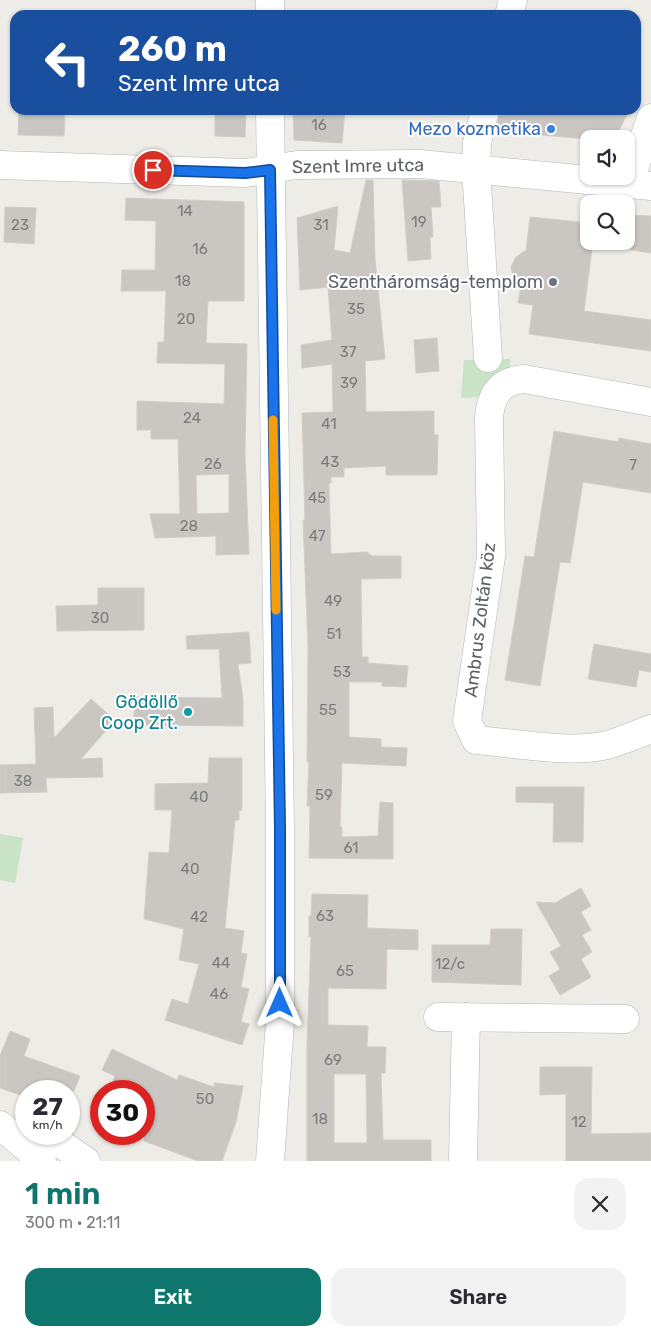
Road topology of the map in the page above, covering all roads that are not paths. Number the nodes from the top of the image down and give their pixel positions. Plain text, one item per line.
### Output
1 (270, 115) edge
2 (484, 115) edge
3 (651, 118) edge
4 (0, 166) edge
5 (476, 168) junction
6 (270, 170) junction
7 (640, 185) edge
8 (488, 358) dead end
9 (651, 402) edge
10 (651, 729) edge
11 (438, 1017) dead end
12 (466, 1017) junction
13 (625, 1019) dead end
14 (0, 1121) edge
15 (0, 1126) edge
16 (15, 1126) edge
17 (62, 1145) edge
18 (42, 1161) edge
19 (86, 1161) edge
20 (270, 1161) edge
21 (463, 1161) edge

1 - 6 street
2 - 5 street
3 - 7 street
4 - 6 street, Szent Imre utca
5 - 6 street, Szent Imre utca
5 - 7 street, Szent Imre utca
5 - 8 street
6 - 20 street
9 - 10 street, Ambrus Zoltán köz
11 - 12 street
12 - 13 street
12 - 21 street
14 - 16 street
15 - 18 street
17 - 19 street

